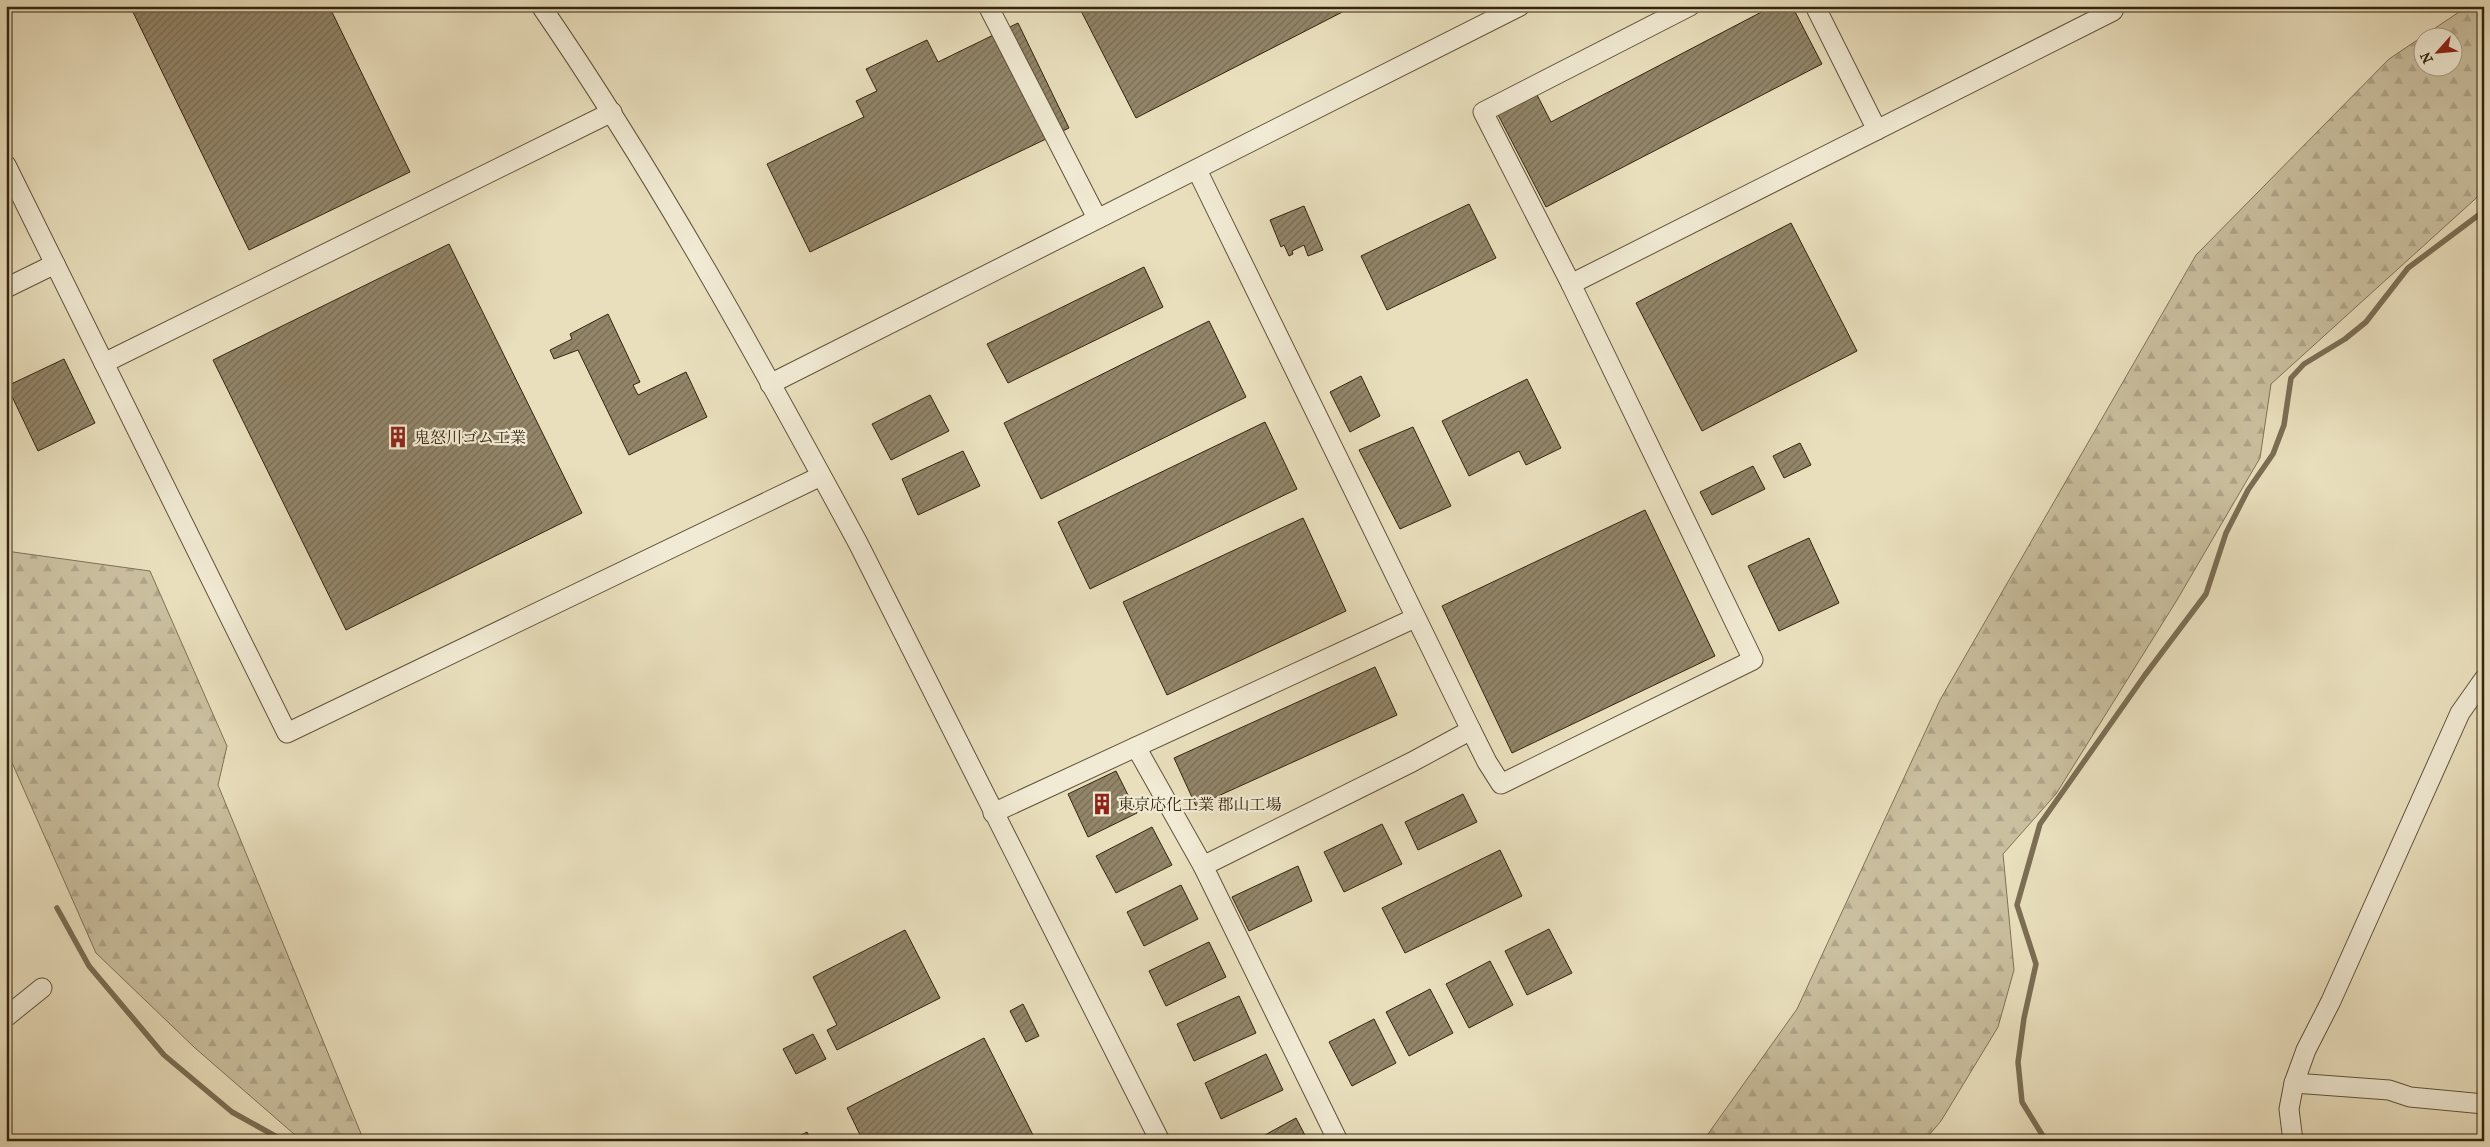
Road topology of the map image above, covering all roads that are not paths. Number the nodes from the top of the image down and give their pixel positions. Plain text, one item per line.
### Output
1 (542, 6) edge
2 (988, 6) edge
3 (1520, 6) edge
4 (1690, 6) edge
5 (1815, 6) edge
6 (2115, 6) edge
7 (612, 112) junction
8 (1877, 130) junction
9 (6, 165) edge
10 (1197, 170) junction
11 (1097, 218) junction
12 (55, 264) junction
13 (1571, 284) junction
14 (6, 288) edge
15 (104, 363) junction
16 (770, 384) junction
17 (821, 476) junction
18 (1415, 618) junction
19 (2484, 679) edge
20 (1471, 730) junction
21 (1136, 747) junction
22 (993, 813) junction
23 (1203, 866) junction
24 (42, 988) dead end
25 (6, 1016) edge
26 (2294, 1083) junction
27 (2484, 1104) edge
28 (1160, 1141) edge
29 (1338, 1141) edge
30 (2293, 1141) edge

1 - 7 street
2 - 11 street
3 - 10 street
4 - 13 street
5 - 8 street
6 - 8 street
7 - 15 street
7 - 16 street
8 - 13 street
9 - 12 street
10 - 11 street
10 - 18 street
11 - 16 street
12 - 14 street
12 - 15 street
13 - 20 street
15 - 17 street
16 - 17 street
17 - 22 street
18 - 20 street
18 - 21 street
19 - 26 street
20 - 23 street
21 - 22 street
21 - 23 street
22 - 28 street
23 - 29 street
24 - 25 street
26 - 27 street
26 - 30 street

